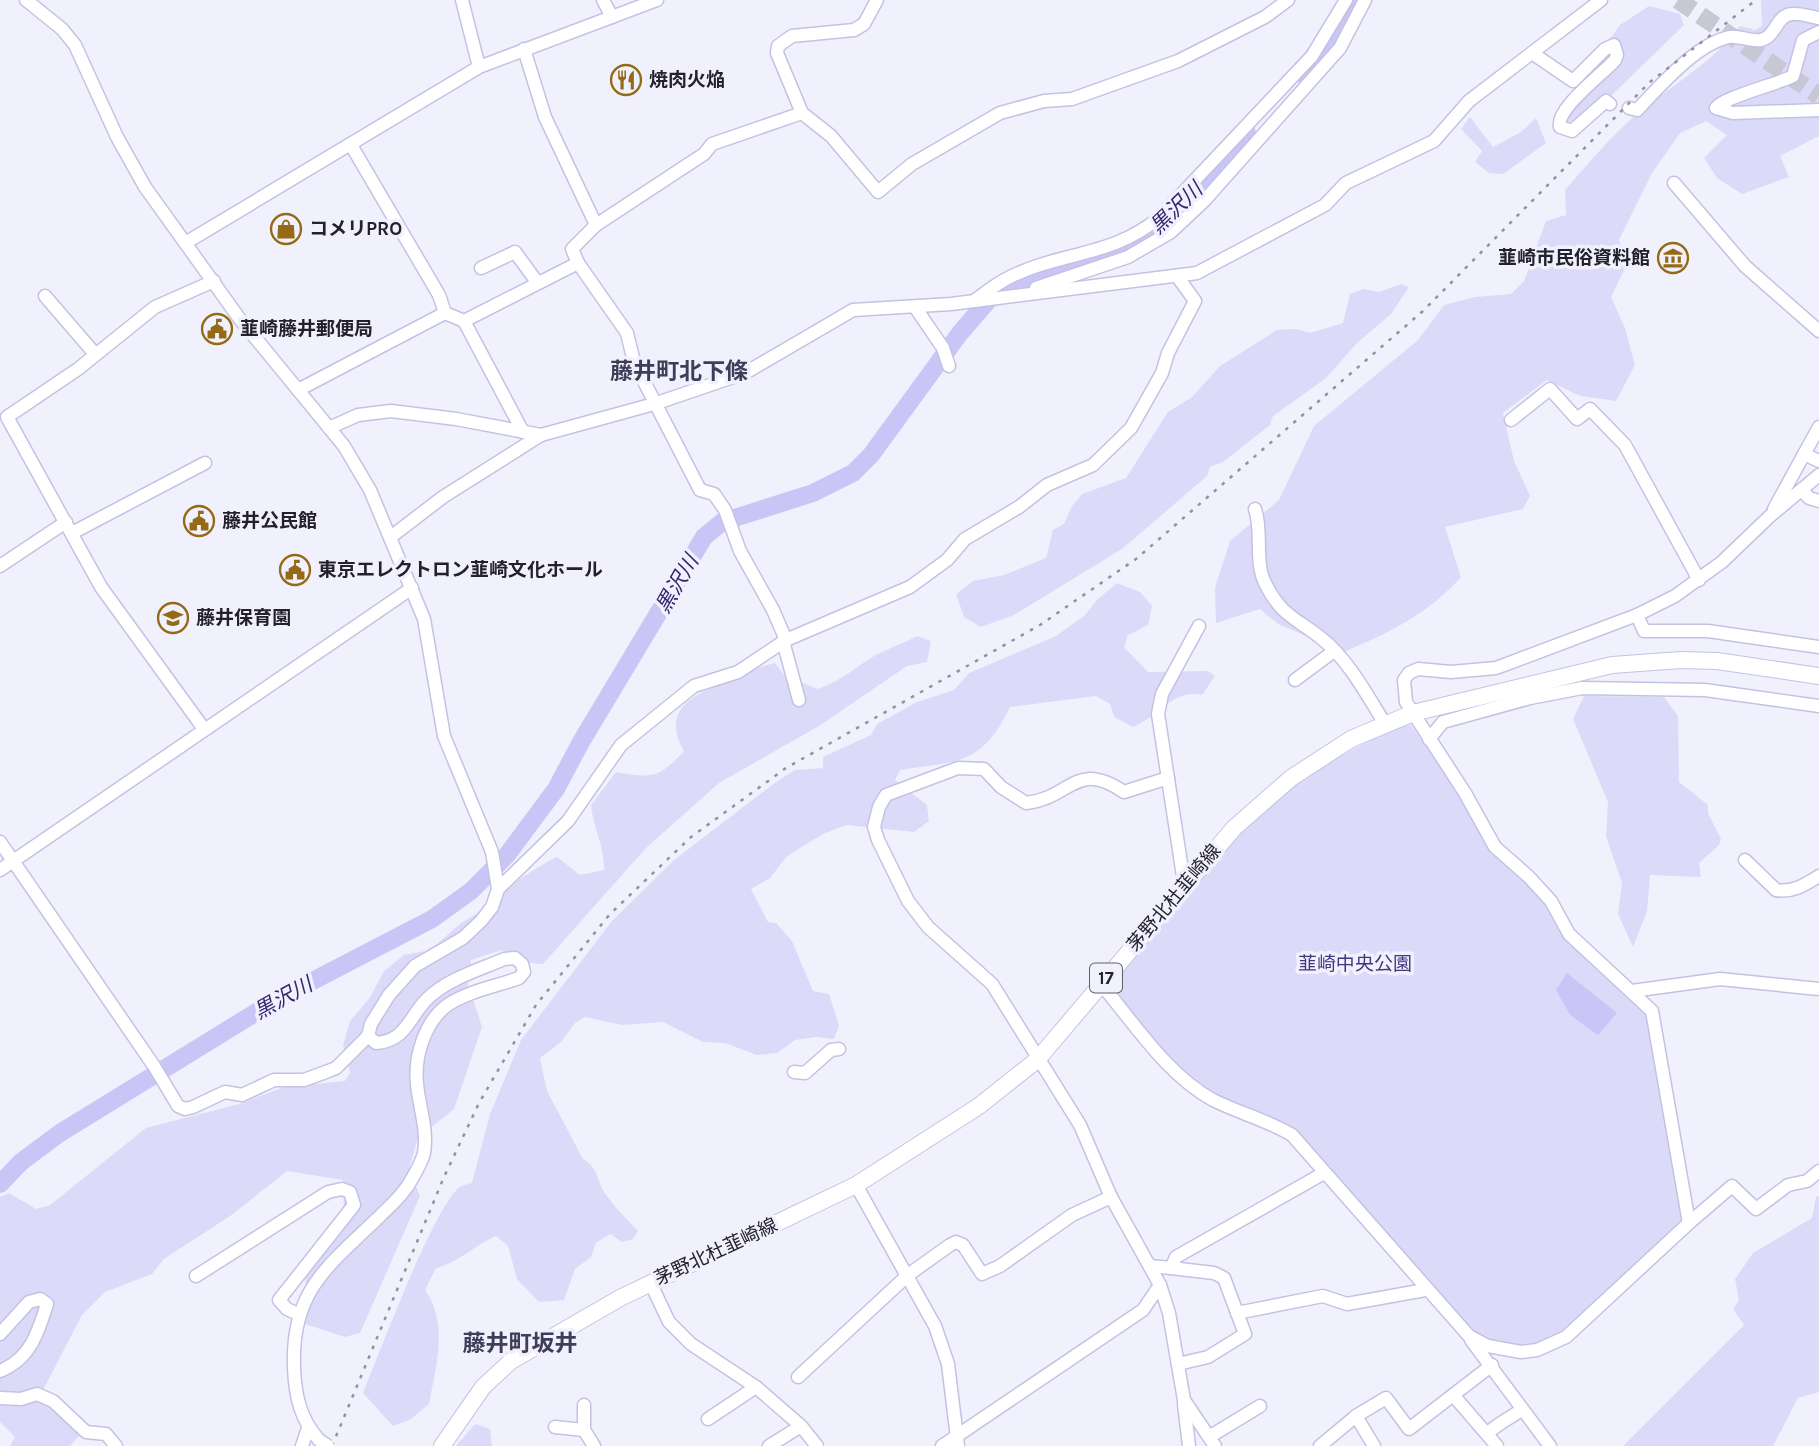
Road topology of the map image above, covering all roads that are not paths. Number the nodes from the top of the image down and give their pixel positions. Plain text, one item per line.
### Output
1 (26, 0) edge
2 (462, 0) edge
3 (603, 0) edge
4 (657, 0) edge
5 (877, 0) edge
6 (1289, 0) edge
7 (1346, 0) edge
8 (1365, 0) edge
9 (1601, 0) edge
10 (612, 17) junction
11 (1819, 18) edge
12 (1819, 32) edge
13 (524, 49) junction
14 (1532, 53) junction
15 (479, 67) junction
16 (1284, 96) junction
17 (1609, 104) dead end
18 (1629, 108) dead end
19 (1819, 110) edge
20 (802, 113) junction
21 (352, 145) junction
22 (1674, 183) dead end
23 (596, 225) junction
24 (187, 242) junction
25 (578, 263) junction
26 (481, 268) dead end
27 (1177, 276) junction
28 (214, 281) junction
29 (537, 282) junction
30 (1024, 295) junction
31 (46, 296) dead end
32 (976, 301) junction
33 (915, 307) junction
34 (445, 313) junction
35 (464, 321) junction
36 (1819, 331) edge
37 (95, 355) junction
38 (947, 358) dead end
39 (298, 390) junction
40 (654, 404) junction
41 (1511, 420) dead end
42 (1819, 427) edge
43 (330, 428) junction
44 (523, 432) junction
45 (541, 435) junction
46 (1804, 454) junction
47 (1819, 461) edge
48 (205, 463) dead end
49 (1819, 475) edge
50 (1802, 490) junction
51 (1819, 501) edge
52 (1255, 509) dead end
53 (1770, 516) junction
54 (69, 528) junction
55 (392, 536) junction
56 (0, 566) edge
57 (1699, 580) junction
58 (412, 588) junction
59 (1637, 615) junction
60 (1199, 626) dead end
61 (784, 641) junction
62 (1819, 647) edge
63 (1334, 651) junction
64 (1819, 676) edge
65 (1295, 680) dead end
66 (799, 700) dead end
67 (1819, 706) edge
68 (1413, 713) junction
69 (1385, 724) junction
70 (204, 729) junction
71 (1429, 739) junction
72 (1168, 778) junction
73 (0, 842) edge
74 (1745, 860) dead end
75 (13, 861) junction
76 (0, 870) edge
77 (1819, 876) edge
78 (1188, 880) junction
79 (497, 882) junction
80 (1101, 984) junction
81 (1819, 989) edge
82 (1632, 991) junction
83 (368, 1037) junction
84 (839, 1049) dead end
85 (1037, 1060) junction
86 (794, 1072) dead end
87 (1819, 1171) edge
88 (1324, 1173) junction
89 (856, 1185) junction
90 (1111, 1197) junction
91 (1694, 1219) junction
92 (1150, 1266) junction
93 (1171, 1268) junction
94 (908, 1275) junction
95 (195, 1276) dead end
96 (650, 1282) junction
97 (1160, 1285) junction
98 (1425, 1290) junction
99 (1237, 1313) junction
100 (298, 1314) junction
101 (0, 1334) edge
102 (1469, 1336) junction
103 (1178, 1364) junction
104 (1492, 1365) junction
105 (0, 1371) edge
106 (798, 1377) dead end
107 (756, 1387) junction
108 (1453, 1395) junction
109 (0, 1398) edge
110 (1184, 1400) junction
111 (584, 1405) dead end
112 (1260, 1406) dead end
113 (1521, 1410) junction
114 (1356, 1416) junction
115 (708, 1419) dead end
116 (801, 1426) junction
117 (555, 1427) dead end
118 (308, 1428) junction
119 (584, 1430) junction
120 (1487, 1434) junction
121 (957, 1441) edge
122 (1212, 1441) edge
123 (323, 1443) edge
124 (116, 1446) edge
125 (302, 1446) edge
126 (442, 1446) edge
127 (594, 1446) edge
128 (769, 1446) edge
129 (817, 1446) edge
130 (942, 1446) edge
131 (1189, 1446) edge
132 (1320, 1446) edge
133 (1374, 1446) edge
134 (1497, 1446) edge
135 (1550, 1446) edge

1 - 24 street
2 - 15 street
3 - 10 street
4 - 10 street
5 - 20 street
6 - 20 street
7 - 16 street
8 - 16 street
9 - 14 street
10 - 13 street
11 - 18 street
12 - 19 street
13 - 15 street
13 - 23 street
14 - 17 street
14 - 27 street
15 - 21 street
16 - 30 street
16 - 32 street
20 - 23 street
21 - 24 street
21 - 34 street
22 - 36 street
23 - 25 street
24 - 28 street
25 - 29 street
25 - 40 street
26 - 29 street
27 - 30 street
27 - 61 street
28 - 37 street
28 - 39 street
29 - 35 street
30 - 32 street
31 - 37 street
32 - 33 street
33 - 38 street
33 - 40 street
34 - 35 street
34 - 39 street
35 - 44 street
37 - 54 street
39 - 43 street
40 - 45 street
40 - 61 street
41 - 57 street
42 - 46 street
43 - 44 street
43 - 55 street
44 - 45 street
45 - 55 street
46 - 47 street
46 - 53 street
48 - 54 street
49 - 50 street
50 - 51 street
50 - 53 street
52 - 63 street
53 - 57 street
54 - 56 street
54 - 70 street
55 - 58 street
57 - 59 street
58 - 70 street
58 - 79 street
59 - 62 street
59 - 68 street
60 - 72 street
61 - 66 street
61 - 79 street
63 - 65 street
63 - 69 street
64 - 68 main road, 茅野北杜韮崎線 / 17
67 - 71 street
68 - 69 main road, 茅野北杜韮崎線 / 17
68 - 71 street
69 - 78 main road, 茅野北杜韮崎線 / 17
70 - 75 street
71 - 82 street
72 - 78 street
72 - 85 street
73 - 75 street
74 - 77 street
75 - 76 street
75 - 83 street
78 - 80 main road, 茅野北杜韮崎線 / 17
79 - 83 street
80 - 85 main road, 茅野北杜韮崎線 / 17
80 - 88 street
81 - 82 street
82 - 91 street
83 - 100 street
84 - 86 street
85 - 89 main road, 茅野北杜韮崎線 / 17
85 - 90 street
87 - 91 street
88 - 93 street
88 - 98 street
89 - 94 street
89 - 96 main road, 茅野北杜韮崎線 / 17
90 - 92 street
90 - 94 street
91 - 102 street
92 - 93 street
92 - 97 street
93 - 99 street
94 - 106 street
94 - 121 street
95 - 100 street
96 - 107 street
96 - 126 main road, 茅野北杜韮崎線 / 17
97 - 103 street
97 - 121 street
98 - 99 street
98 - 102 street
99 - 103 street
100 - 118 street
101 - 105 street
102 - 104 street
103 - 110 street
104 - 108 street
104 - 113 street
107 - 115 street
107 - 116 street
108 - 114 street
108 - 120 street
109 - 124 street
110 - 122 street
110 - 131 street
111 - 119 street
112 - 122 street
113 - 120 street
113 - 135 street
114 - 132 street
114 - 133 street
116 - 128 street
116 - 129 street
117 - 119 street
118 - 123 street
118 - 125 street
119 - 127 street
120 - 134 street
121 - 130 street

